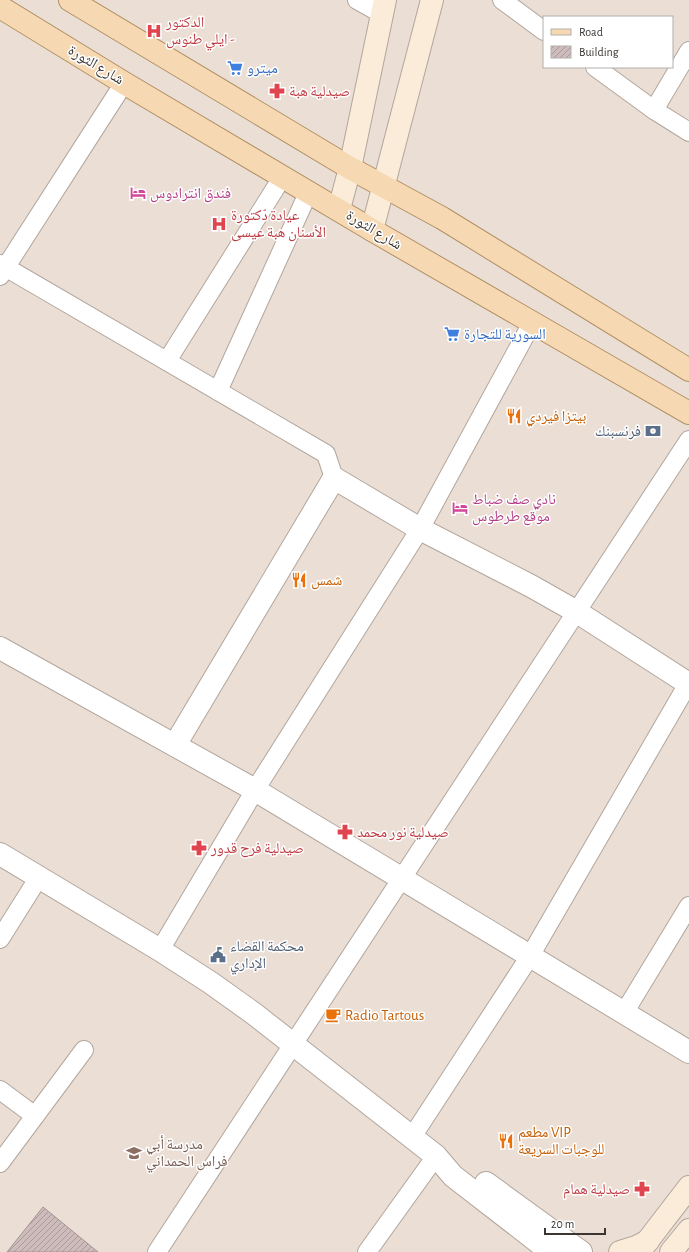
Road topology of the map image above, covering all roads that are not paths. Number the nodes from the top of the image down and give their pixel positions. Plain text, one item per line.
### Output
1 (70, 0) edge
2 (357, 0) edge
3 (432, 0) edge
4 (502, 0) edge
5 (0, 7) edge
6 (384, 7) edge
7 (543, 29) edge
8 (689, 51) edge
9 (596, 68) edge
10 (124, 83) junction
11 (654, 110) junction
12 (689, 132) edge
13 (350, 168) junction
14 (283, 176) junction
15 (384, 186) junction
16 (308, 191) junction
17 (339, 209) junction
18 (372, 230) junction
19 (2, 269) edge
20 (532, 323) junction
21 (167, 361) junction
22 (689, 370) edge
23 (218, 391) junction
24 (689, 413) edge
25 (689, 440) edge
26 (334, 478) junction
27 (420, 529) junction
28 (577, 612) junction
29 (0, 648) edge
30 (689, 683) edge
31 (175, 745) junction
32 (255, 790) junction
33 (0, 854) edge
34 (39, 877) junction
35 (402, 879) junction
36 (689, 906) edge
37 (0, 939) edge
38 (160, 950) junction
39 (530, 956) junction
40 (624, 1013) junction
41 (293, 1044) junction
42 (84, 1050) dead end
43 (689, 1052) edge
44 (0, 1090) edge
45 (35, 1116) junction
46 (412, 1137) junction
47 (436, 1156) junction
48 (0, 1163) edge
49 (689, 1187) edge
50 (689, 1230) edge
51 (643, 1247) edge
52 (157, 1252) edge
53 (367, 1252) edge
54 (551, 1252) edge
55 (580, 1252) edge
56 (620, 1252) edge
57 (671, 1252) edge

1 - 13 main road
2 - 6 street
3 - 15 main road
4 - 7 street
5 - 10 main road, شارع الثورة
6 - 13 main road
8 - 11 street
9 - 11 street
10 - 14 main road, شارع الثورة
10 - 19 street
11 - 12 street
13 - 15 main road
13 - 17 main road
14 - 16 main road, شارع الثورة
14 - 21 street
15 - 18 main road
15 - 22 main road
16 - 17 main road, شارع الثورة
16 - 23 street
17 - 18 main road, شارع الثورة
18 - 20 main road, شارع الثورة
19 - 21 street
20 - 24 main road, شارع الثورة
20 - 27 street
21 - 23 street
23 - 26 street
25 - 28 street
26 - 27 street
26 - 31 street
27 - 28 street
27 - 32 street
28 - 30 street
28 - 35 street
29 - 31 street
30 - 39 street
31 - 32 street
32 - 35 street
32 - 38 street
33 - 34 street
34 - 37 street
34 - 38 street
35 - 39 street
35 - 41 street
36 - 40 street
38 - 41 street
39 - 40 street
39 - 46 street
40 - 43 street
41 - 46 street
41 - 52 street
42 - 45 street
44 - 45 street
45 - 48 street
46 - 47 street
47 - 53 street
47 - 54 street
47 - 55 street
49 - 51 main road
50 - 57 main road
51 - 56 main road

